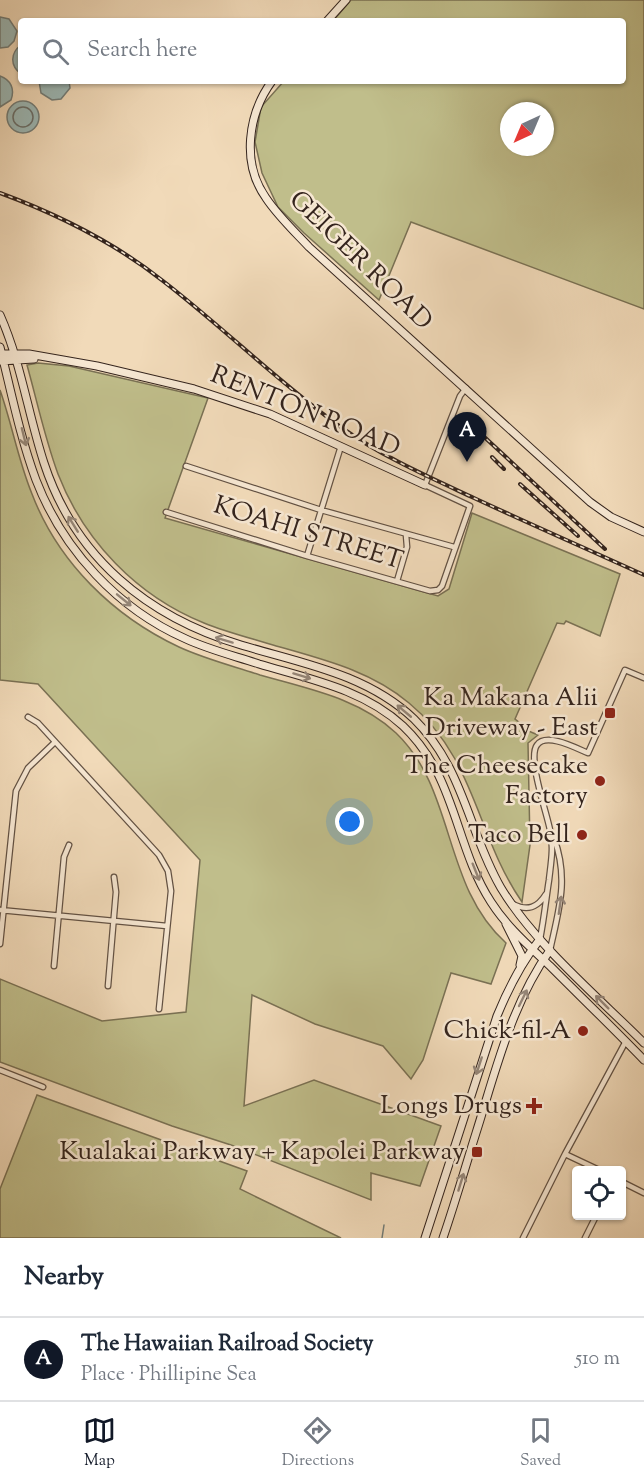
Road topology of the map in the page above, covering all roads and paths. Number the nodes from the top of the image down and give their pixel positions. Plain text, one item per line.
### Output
1 (345, 0) edge
2 (330, 18) edge
3 (270, 84) edge
4 (0, 315) edge
5 (1, 355) edge
6 (15, 357) junction
7 (466, 388) junction
8 (341, 446) junction
9 (186, 466) dead end
10 (425, 485) junction
11 (321, 510) junction
12 (166, 512) dead end
13 (644, 532) edge
14 (406, 535) junction
15 (454, 548) junction
16 (307, 556) junction
17 (397, 581) junction
18 (644, 678) edge
19 (28, 717) dead end
20 (55, 742) junction
21 (550, 830) junction
22 (69, 845) dead end
23 (114, 877) dead end
24 (548, 892) junction
25 (512, 903) junction
26 (2, 910) edge
27 (58, 915) junction
28 (504, 919) junction
29 (113, 921) junction
30 (167, 926) junction
31 (540, 939) junction
32 (0, 944) edge
33 (532, 950) junction
34 (550, 950) junction
35 (543, 960) junction
36 (54, 966) dead end
37 (518, 974) junction
38 (108, 986) dead end
39 (159, 1009) dead end
40 (626, 1041) junction
41 (644, 1043) edge
42 (644, 1060) edge
43 (0, 1070) edge
44 (43, 1087) dead end
45 (565, 1154) junction
46 (590, 1166) edge
47 (626, 1184) edge
48 (644, 1193) edge
49 (594, 1220) edge
50 (425, 1238) edge
51 (443, 1238) edge
52 (523, 1238) edge
53 (585, 1238) edge

1 - 2 main road
3 - 7 main road, GEIGER ROAD
4 - 6 main road
5 - 6 main road, RENTON ROAD
5 -> 28 main road
6 - 8 main road, RENTON ROAD
25 -> 6 main road
7 - 10 street
7 - 13 main road, GEIGER ROAD
8 - 10 main road, RENTON ROAD
8 - 11 street
9 - 11 street
10 - 15 street, RENTON ROAD
11 - 14 street
11 - 16 street
12 - 16 street, KOAHI STREET
14 - 15 street
14 - 17 street
15 - 17 street, KOAHI STREET
16 - 17 street, KOAHI STREET
18 - 21 street
19 - 20 street
20 - 26 street
20 - 30 street
21 - 24 street
34 -> 21 street
22 - 27 street
23 - 29 street
24 - 25 street
24 - 31 street
25 - 31 main road
26 - 27 street
26 - 32 street
27 - 29 street
27 - 36 street
28 - 33 main road
28 - 37 main road
29 - 30 street
29 - 38 street
30 - 39 street
31 - 33 main road
31 - 34 main road
33 - 35 main road
33 - 37 main road
34 - 35 main road
41 -> 34 main road
35 - 40 main road
51 -> 35 main road
37 -> 50 main road
40 - 42 main road
40 - 45 street
43 - 44 street
45 - 46 street
45 - 52 street
47 - 48 street
49 - 53 street

